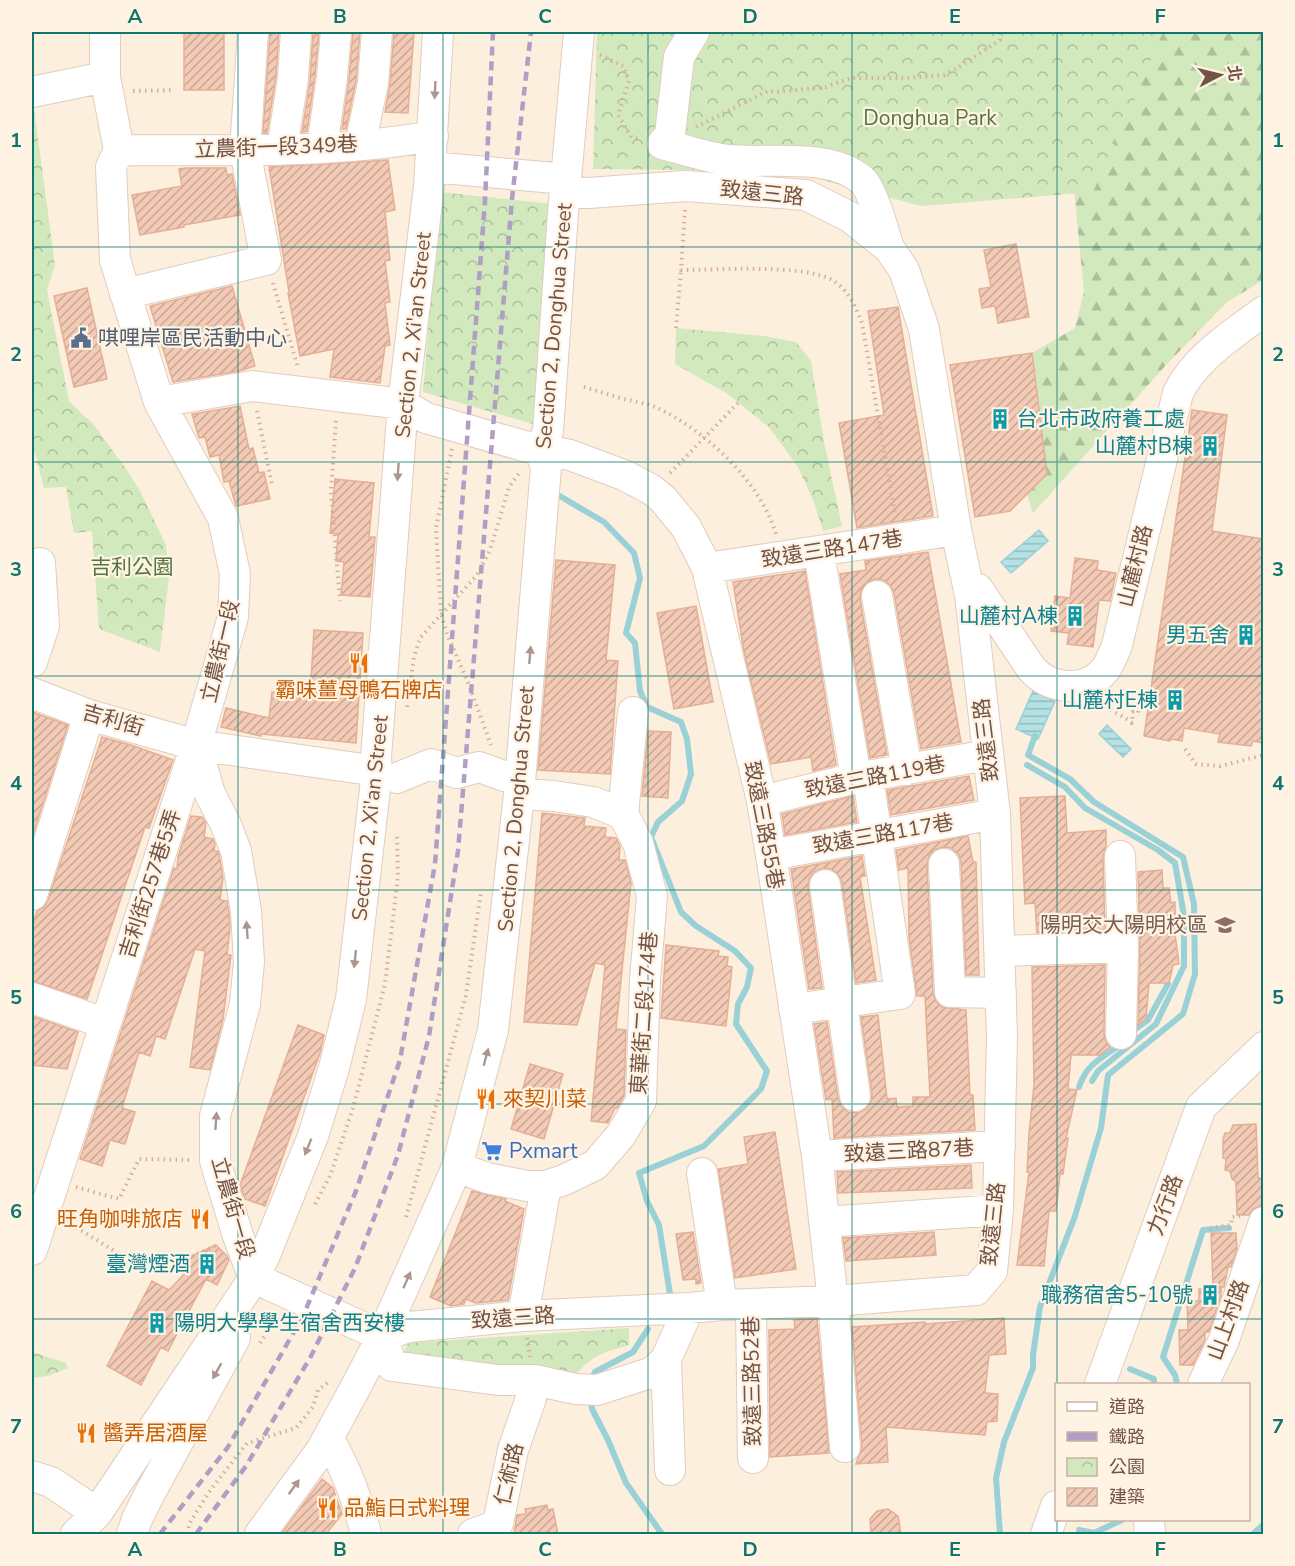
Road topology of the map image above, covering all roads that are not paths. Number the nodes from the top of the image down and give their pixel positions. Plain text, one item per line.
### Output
1 (105, 32) edge
2 (254, 32) edge
3 (296, 32) edge
4 (336, 32) edge
5 (376, 32) edge
6 (438, 32) edge
7 (694, 32) edge
8 (579, 38) edge
9 (107, 85) junction
10 (32, 92) edge
11 (433, 136) junction
12 (360, 145) junction
13 (322, 147) junction
14 (282, 149) junction
15 (119, 150) junction
16 (245, 150) junction
17 (431, 166) junction
18 (566, 185) junction
19 (889, 248) junction
20 (125, 294) junction
21 (1263, 311) edge
22 (159, 402) junction
23 (403, 404) junction
24 (532, 457) junction
25 (956, 530) junction
26 (819, 552) junction
27 (40, 563) dead end
28 (707, 568) junction
29 (969, 591) junction
30 (877, 596) dead end
31 (32, 662) edge
32 (32, 693) edge
33 (633, 712) dead end
34 (89, 715) junction
35 (196, 745) junction
36 (988, 755) junction
37 (907, 770) junction
38 (387, 775) junction
39 (862, 777) junction
40 (511, 785) junction
41 (762, 801) junction
42 (623, 814) junction
43 (995, 814) junction
44 (877, 836) junction
45 (771, 855) junction
46 (1120, 856) dead end
47 (945, 864) dead end
48 (825, 885) dead end
49 (32, 896) edge
50 (1123, 948) junction
51 (1000, 951) junction
52 (1001, 993) junction
53 (32, 998) edge
54 (842, 1002) junction
55 (794, 1009) junction
56 (105, 1023) junction
57 (1120, 1034) dead end
58 (1263, 1047) edge
59 (855, 1096) dead end
60 (1000, 1146) junction
61 (817, 1156) junction
62 (457, 1167) junction
63 (702, 1173) dead end
64 (546, 1186) junction
65 (998, 1210) junction
66 (1257, 1219) edge
67 (824, 1221) junction
68 (32, 1250) edge
69 (254, 1278) junction
70 (833, 1301) junction
71 (736, 1304) junction
72 (688, 1308) junction
73 (523, 1316) junction
74 (382, 1336) junction
75 (666, 1359) junction
76 (1100, 1383) edge
77 (1203, 1383) edge
78 (532, 1389) junction
79 (328, 1438) junction
80 (844, 1447) dead end
81 (753, 1458) dead end
82 (670, 1470) dead end
83 (32, 1476) edge
84 (1055, 1509) edge
85 (97, 1513) junction
86 (76, 1534) edge
87 (132, 1534) edge
88 (260, 1534) edge
89 (366, 1534) edge
90 (472, 1534) edge
91 (1046, 1534) edge

1 - 9 street, 立農街一段
2 - 16 street
3 - 14 street
4 - 13 street
5 - 12 street
6 -> 11 street, Section 2, Xi'an Street
7 - 19 street
8 - 18 street, Section 2, Donghua Street
9 - 10 street
9 - 15 street, 立農街一段
11 - 12 street, 立農街一段349巷
11 - 17 street, Section 2, Xi'an Street
12 - 13 street, 立農街一段349巷
13 - 14 street, 立農街一段349巷
14 - 16 street, 立農街一段349巷
15 - 16 street, 立農街一段349巷
15 - 20 street, 立農街一段
16 - 20 street
17 - 18 street, 致遠三路
17 - 23 street, Section 2, Xi'an Street
18 - 19 street, 致遠三路
18 - 24 street, Section 2, Donghua Street
19 - 25 street, 致遠三路
20 - 22 street, 立農街一段
21 - 29 street, 山麓村路
22 - 23 street
22 - 35 street, 立農街一段
23 - 24 street, 致遠三路55巷
23 -> 38 street, Section 2, Xi'an Street
24 - 28 street, 致遠三路55巷
40 -> 24 street, Section 2, Donghua Street
25 - 26 street, 致遠三路147巷
25 - 29 street, 致遠三路
26 - 28 street, 致遠三路147巷
26 - 39 street
27 - 31 street
28 - 41 street, 致遠三路55巷
29 - 36 street, 致遠三路
30 - 37 street
32 - 34 street, 吉利街
33 - 42 street
34 - 35 street, 吉利街
34 - 49 street
35 - 38 street, 吉利街
35 - 56 street, 吉利街257巷5弄
69 -> 35 street, 立農街一段
36 - 37 street, 致遠三路119巷
36 - 43 street, 致遠三路
37 - 39 street, 致遠三路119巷
38 - 40 street
38 -> 69 street, Section 2, Xi'an Street
39 - 41 street, 致遠三路119巷
39 - 44 street
40 - 42 street
62 -> 40 street, Section 2, Donghua Street
41 - 45 street, 致遠三路55巷
42 - 64 street, 東華街二段174巷
43 - 44 street, 致遠三路117巷
43 - 51 street, 致遠三路
44 - 45 street, 致遠三路117巷
44 - 54 street
45 - 55 street, 致遠三路55巷
46 - 50 street
47 - 52 street
48 - 54 street
50 - 51 street
50 - 57 street
51 - 52 street, 致遠三路
52 - 60 street, 致遠三路
53 - 56 street
54 - 55 street
54 - 59 street
55 - 61 street, 致遠三路55巷
56 - 68 street, 吉利街257巷5弄
58 - 76 street, 力行路
60 - 61 street, 致遠三路87巷
60 - 65 street, 致遠三路
61 - 67 street, 致遠三路55巷
62 - 64 street, 東華街二段174巷
74 -> 62 street, Section 2, Donghua Street
63 - 71 street, 致遠三路52巷
64 - 73 street
65 - 67 street
65 - 70 street, 致遠三路
66 - 77 street, 山上村路
67 - 70 street, 致遠三路55巷
69 - 74 street
69 - 85 street, Section 2, Xi'an Street
69 -> 87 street
70 - 71 street, 致遠三路
70 - 80 street, 致遠三路55巷
71 - 72 street, 致遠三路
71 - 81 street, 致遠三路52巷
72 - 73 street, 致遠三路
72 - 75 street
73 - 74 street, 致遠三路
74 - 78 street
74 - 79 street, Section 2, Donghua Street
75 - 78 street
75 - 82 street
78 - 90 street, 仁術路
88 -> 79 street, Section 2, Donghua Street
79 - 89 street
83 - 85 street
84 - 91 street
85 - 86 street, Section 2, Xi'an Street

